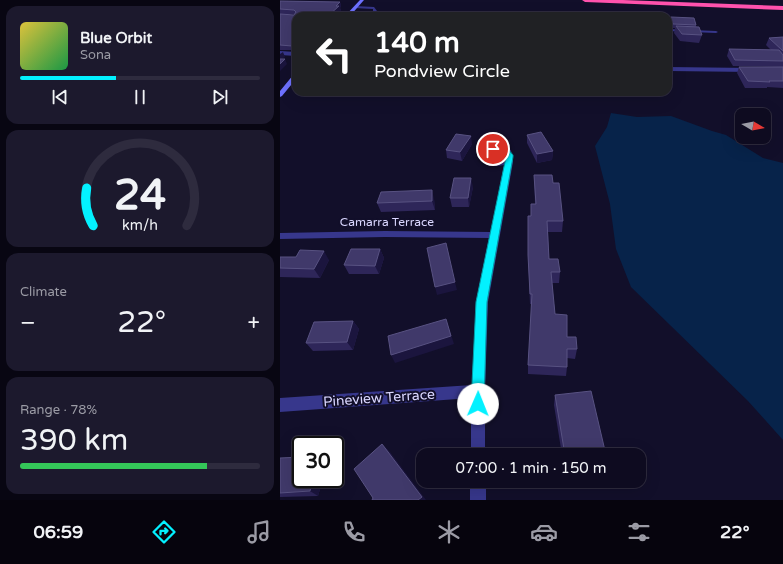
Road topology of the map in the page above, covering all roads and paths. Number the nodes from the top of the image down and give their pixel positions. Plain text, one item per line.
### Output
1 (362, 0) edge
2 (585, 0) edge
3 (690, 0) edge
4 (783, 4) edge
5 (355, 7) junction
6 (783, 8) edge
7 (351, 12) edge
8 (373, 12) edge
9 (672, 30) edge
10 (716, 32) dead end
11 (280, 53) edge
12 (292, 54) edge
13 (672, 69) edge
14 (760, 70) edge
15 (292, 81) edge
16 (280, 95) edge
17 (509, 162) dead end
18 (495, 235) junction
19 (280, 236) edge
20 (478, 391) junction
21 (280, 405) edge
22 (478, 448) edge
23 (478, 488) edge
24 (478, 500) edge

1 - 5 main road
2 - 6 highway
3 - 4 highway
5 - 7 main road
5 - 8 lane
9 - 10 street
11 - 12 street
13 - 14 street
15 - 16 main road
17 - 18 street
18 - 19 street, Camarra Terrace
18 - 20 street
20 - 21 street, Pineview Terrace
20 - 22 street
23 - 24 street

